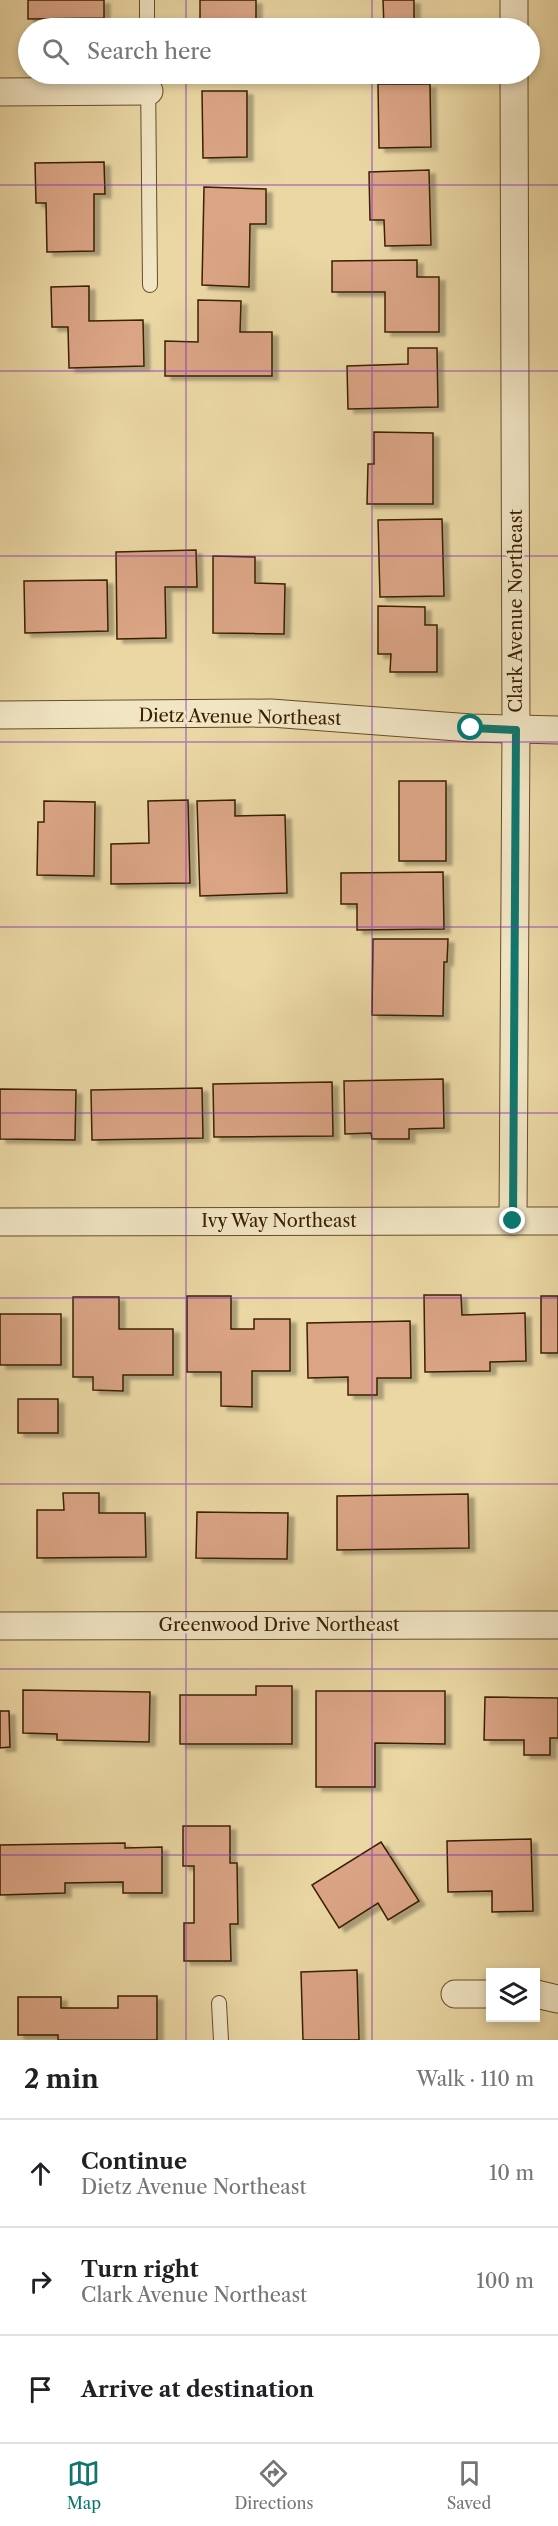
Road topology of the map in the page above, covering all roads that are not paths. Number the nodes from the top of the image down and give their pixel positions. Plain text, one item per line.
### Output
1 (147, 0) edge
2 (513, 0) edge
3 (147, 18) edge
4 (514, 18) edge
5 (119, 84) edge
6 (149, 84) edge
7 (514, 84) edge
8 (0, 92) edge
9 (150, 285) dead end
10 (0, 715) edge
11 (516, 730) junction
12 (558, 730) edge
13 (513, 1221) junction
14 (558, 1221) edge
15 (0, 1222) edge
16 (558, 1625) edge
17 (0, 1626) edge
18 (455, 1994) dead end
19 (486, 1994) edge
20 (540, 1995) edge
21 (558, 1999) edge
22 (219, 2003) dead end
23 (221, 2040) edge

1 - 3 lane
2 - 4 street
5 - 8 street
6 - 9 lane
7 - 11 street, Clark Avenue Northeast
10 - 11 street, Dietz Avenue Northeast
11 - 12 street, Dietz Avenue Northeast
11 - 13 street, Clark Avenue Northeast
13 - 14 street, Ivy Way Northeast
13 - 15 street, Ivy Way Northeast
16 - 17 street, Greenwood Drive Northeast
18 - 19 street
20 - 21 street
22 - 23 lane

